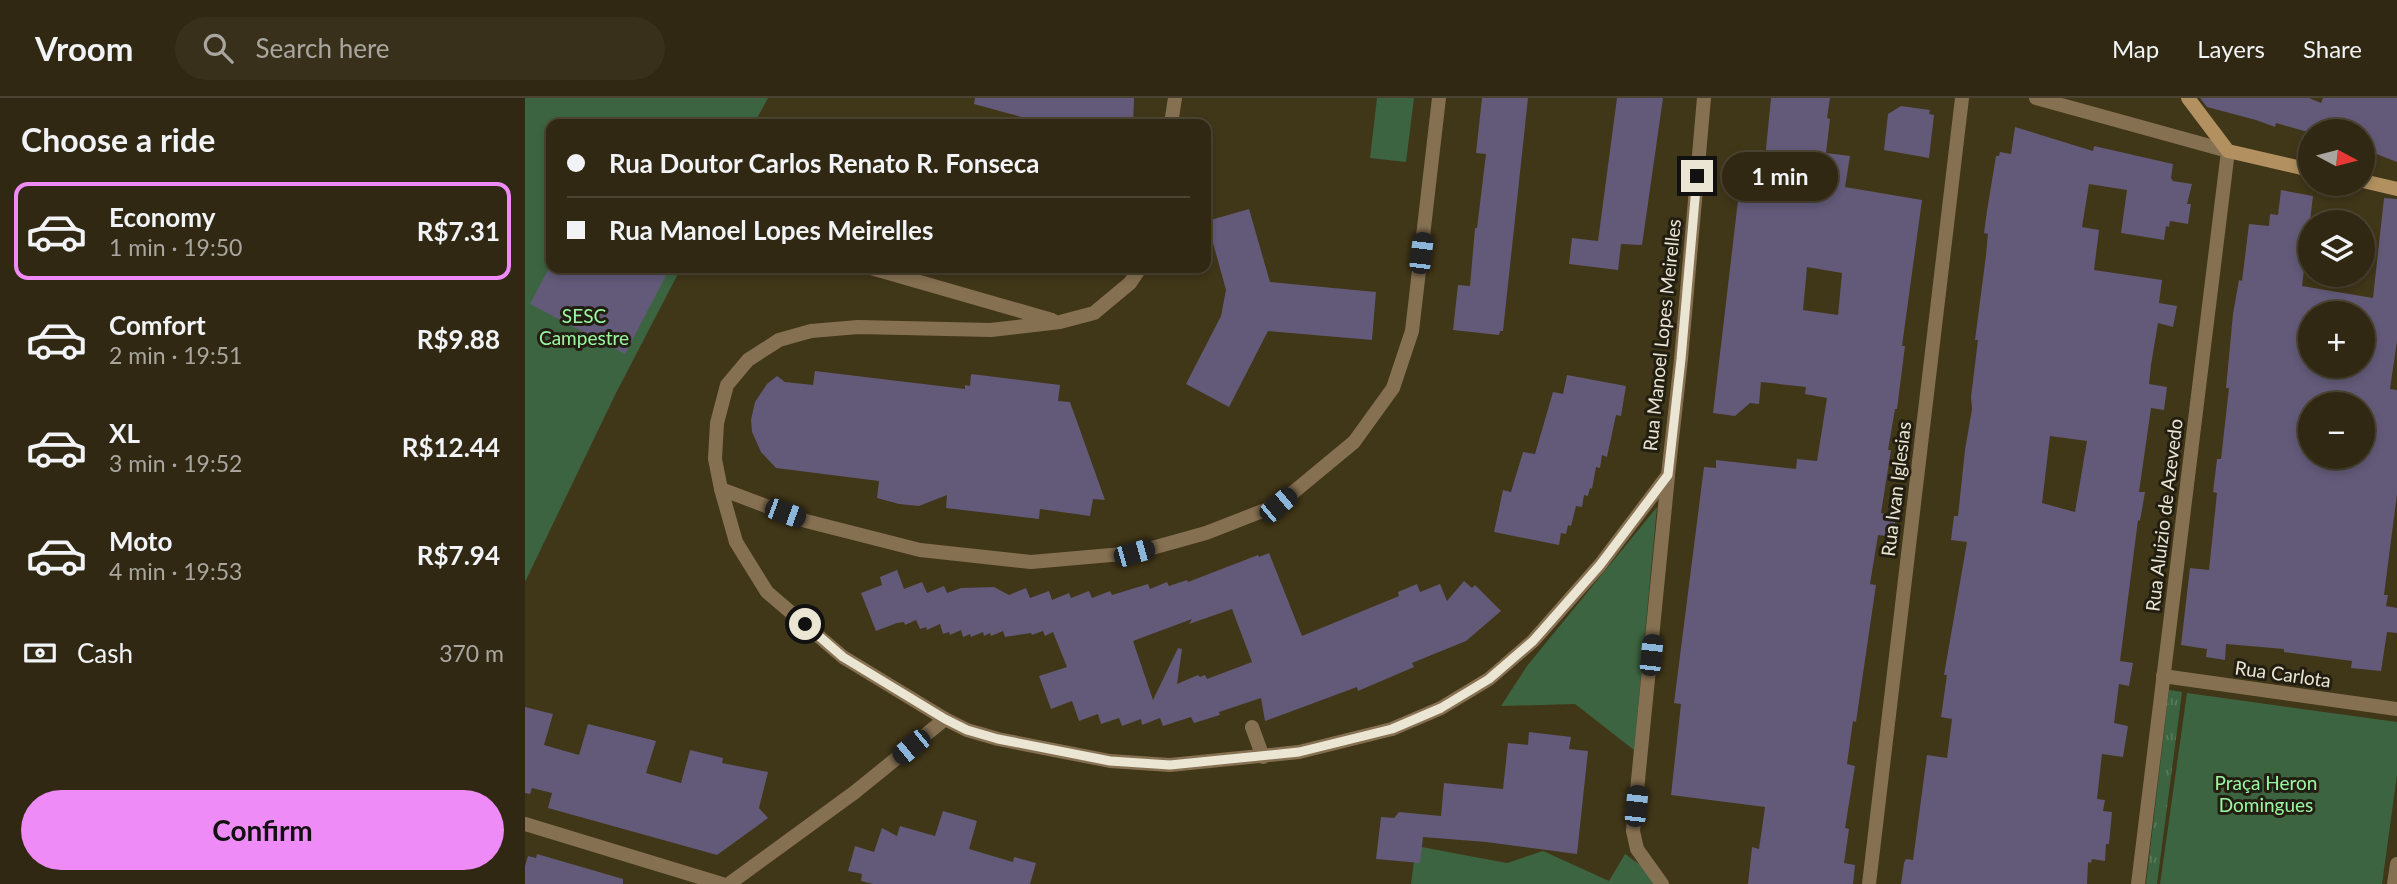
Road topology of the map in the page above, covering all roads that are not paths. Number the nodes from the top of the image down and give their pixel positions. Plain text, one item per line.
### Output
1 (1175, 98) edge
2 (1439, 98) edge
3 (1704, 98) edge
4 (1962, 98) edge
5 (2036, 98) edge
6 (2188, 98) edge
7 (1172, 119) edge
8 (2228, 151) junction
9 (2298, 167) edge
10 (2375, 184) edge
11 (2397, 189) edge
12 (888, 273) edge
13 (1137, 273) edge
14 (1060, 322) junction
15 (1668, 475) junction
16 (721, 489) junction
17 (2163, 676) junction
18 (2397, 709) edge
19 (945, 719) junction
20 (1252, 727) dead end
21 (1263, 757) junction
22 (525, 824) edge
23 (2397, 864) edge
24 (722, 884) edge
25 (729, 884) edge
26 (1662, 884) edge
27 (1869, 884) edge
28 (2138, 884) edge
29 (2394, 884) edge

1 - 7 street
2 - 16 street
3 - 15 street, Rua Manoel Lopes Meirelles
4 - 27 street, Rua Ivan Iglesias
5 - 8 street
6 - 8 main road
8 - 9 main road
8 - 17 street, Rua Aluizio de Azevedo
10 - 11 main road
12 - 14 street
13 - 14 street, Rua Manoel Lopes Meirelles
14 - 16 street, Rua Manoel Lopes Meirelles
15 - 21 street, Rua Manoel Lopes Meirelles
15 - 26 street
16 - 19 street, Rua Manoel Lopes Meirelles
17 - 18 street, Rua Carlota
17 - 28 street, Rua Aluizio de Azevedo
19 - 21 street, Rua Manoel Lopes Meirelles
19 - 25 street
20 - 21 street
22 - 24 street
23 - 29 street

